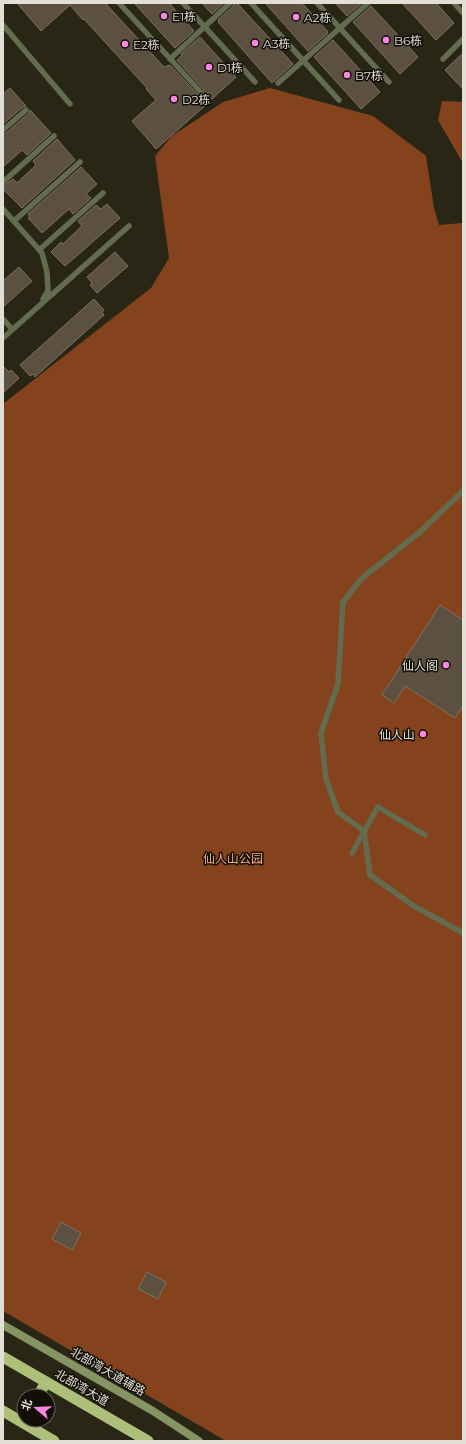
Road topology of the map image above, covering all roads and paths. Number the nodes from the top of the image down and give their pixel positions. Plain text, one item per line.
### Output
1 (119, 3) edge
2 (183, 3) edge
3 (230, 3) edge
4 (251, 3) edge
5 (317, 3) edge
6 (368, 3) edge
7 (454, 3) edge
8 (463, 13) edge
9 (3, 26) edge
10 (204, 27) junction
11 (340, 28) junction
12 (463, 39) edge
13 (170, 59) junction
14 (443, 59) dead end
15 (303, 61) junction
16 (255, 82) dead end
17 (389, 82) dead end
18 (278, 83) dead end
19 (208, 100) dead end
20 (339, 100) dead end
21 (70, 104) dead end
22 (26, 110) dead end
23 (3, 130) edge
24 (54, 136) dead end
25 (80, 162) dead end
26 (3, 182) edge
27 (103, 193) dead end
28 (3, 209) edge
29 (14, 221) junction
30 (128, 226) dead end
31 (39, 250) junction
32 (40, 305) junction
33 (3, 319) edge
34 (12, 329) junction
35 (3, 338) edge
36 (463, 492) edge
37 (364, 831) junction
38 (425, 835) dead end
39 (352, 853) dead end
40 (463, 933) edge
41 (3, 1325) edge
42 (3, 1357) edge
43 (46, 1382) junction
44 (43, 1388) edge
45 (3, 1412) edge
46 (16, 1418) edge
47 (34, 1428) edge
48 (54, 1441) edge
49 (148, 1441) edge
50 (199, 1441) edge

1 - 13 lane
2 - 10 lane
3 - 10 lane
4 - 15 lane
5 - 11 lane
6 - 11 lane
7 - 8 lane
9 - 21 lane
10 - 13 lane
10 - 16 lane
11 - 15 lane
11 - 17 lane
12 - 14 lane
13 - 19 lane
15 - 18 lane
15 - 20 lane
22 - 23 lane
24 - 26 lane
25 - 29 lane
27 - 31 lane
28 - 29 lane
29 - 31 lane
30 - 32 lane
31 - 32 lane
32 - 34 lane
33 - 34 lane
34 - 35 lane
36 - 37 lane
37 - 38 lane
37 - 39 lane
37 - 40 lane
41 - 50 main road, 北部湾大道辅路
42 - 43 highway, 北部湾大道
43 - 44 highway
43 - 49 highway, 北部湾大道
45 - 46 highway
47 - 48 highway

